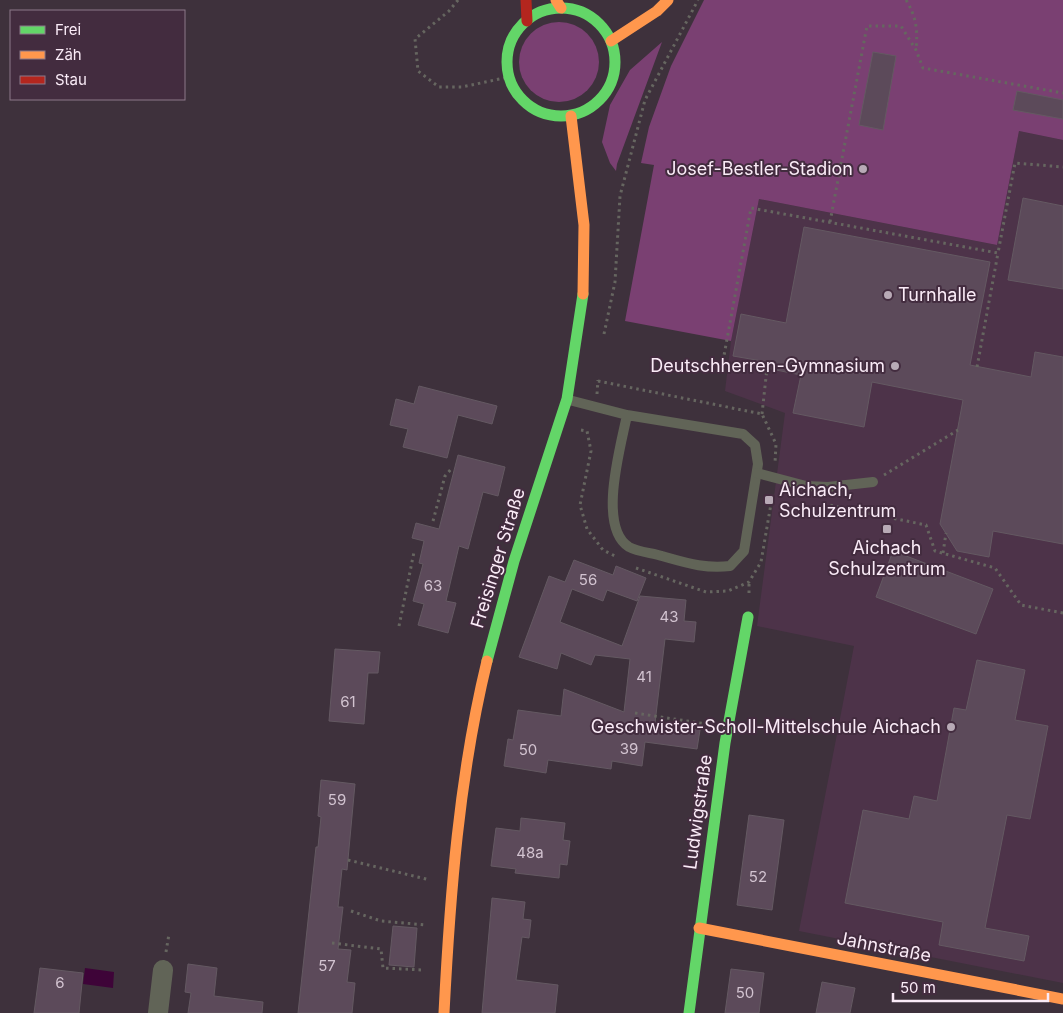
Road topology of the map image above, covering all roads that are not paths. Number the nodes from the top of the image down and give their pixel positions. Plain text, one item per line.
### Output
1 (526, 0) edge
2 (668, 0) edge
3 (558, 4) edge
4 (527, 20) junction
5 (611, 42) junction
6 (571, 116) junction
7 (566, 399) junction
8 (627, 415) junction
9 (756, 473) junction
10 (873, 482) road end
11 (748, 618) dead end
12 (699, 928) junction
13 (163, 970) dead end
14 (1063, 999) edge
15 (158, 1013) edge
16 (444, 1013) edge
17 (688, 1013) edge

1 - 4 main road
2 - 5 main road
3 - 4 main road
3 - 5 main road
4 - 6 main road
5 - 6 main road
6 - 7 main road, Freisinger Straße
7 - 8 lane
7 - 16 main road, Freisinger Straße
8 - 9 lane
8 - 9 lane
9 - 10 lane
11 - 12 main road, Ludwigstraße
12 - 14 main road, Jahnstraße
12 - 17 main road, Ludwigstraße
13 - 15 street

